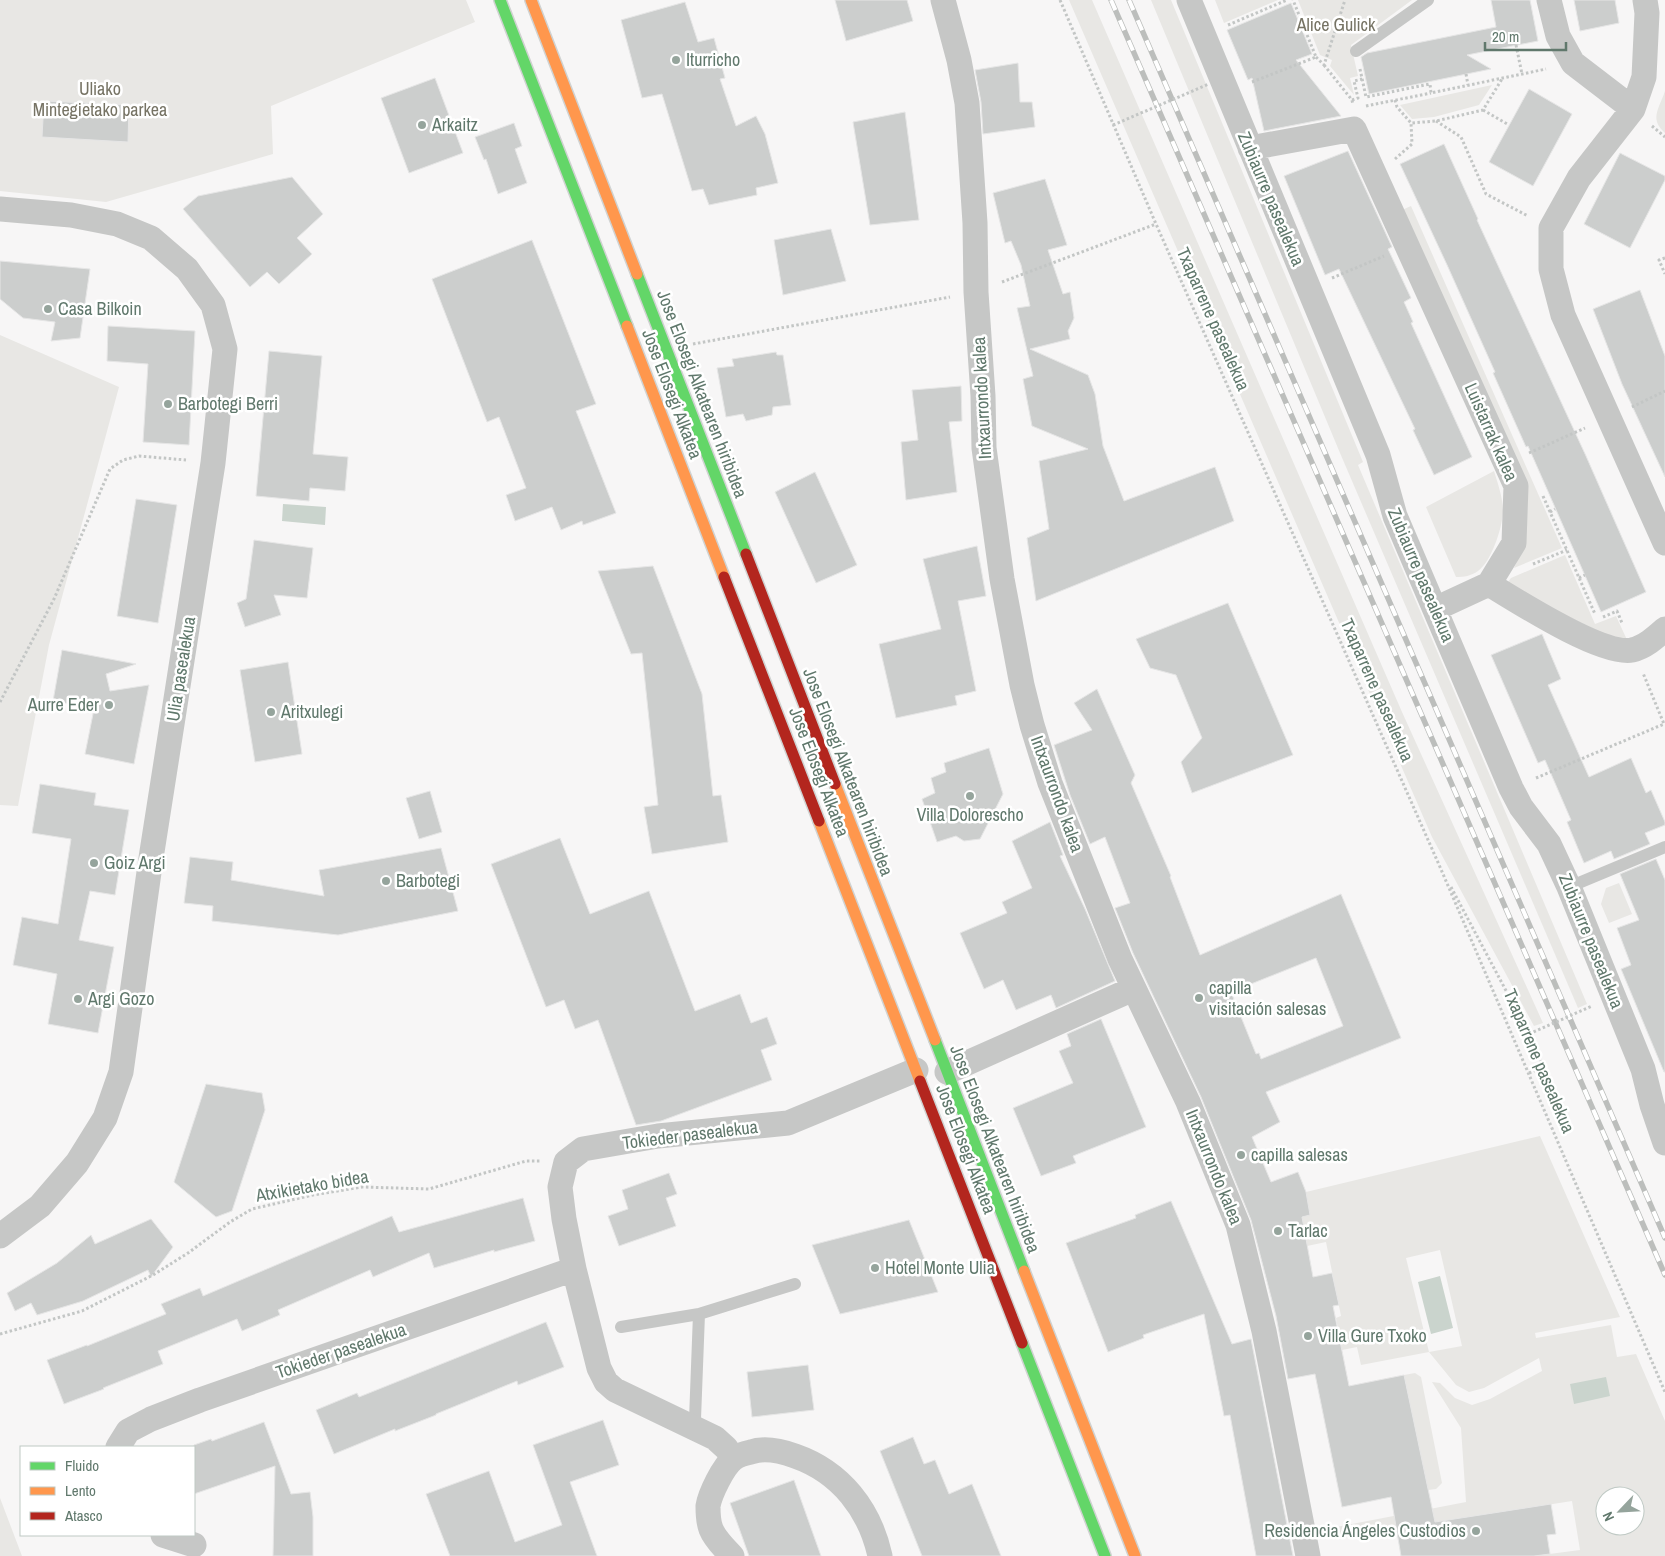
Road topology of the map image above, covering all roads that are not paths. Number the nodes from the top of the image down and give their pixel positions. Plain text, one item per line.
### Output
1 (500, 0) edge
2 (531, 0) edge
3 (943, 0) edge
4 (1189, 0) edge
5 (1428, 0) edge
6 (1549, 0) edge
7 (1645, 0) edge
8 (1356, 51) road end
9 (1633, 109) junction
10 (1250, 148) junction
11 (0, 209) edge
12 (1665, 542) edge
13 (1489, 584) junction
14 (1435, 609) junction
15 (1665, 629) edge
16 (1665, 847) edge
17 (1570, 887) junction
18 (1133, 989) junction
19 (916, 1070) junction
20 (947, 1072) junction
21 (1658, 1100) edge
22 (1665, 1143) edge
23 (0, 1236) edge
24 (574, 1269) junction
25 (795, 1284) dead end
26 (699, 1314) junction
27 (621, 1327) dead end
28 (693, 1428) junction
29 (119, 1446) edge
30 (733, 1459) junction
31 (166, 1536) edge
32 (194, 1545) dead end
33 (732, 1556) edge
34 (880, 1556) edge
35 (1106, 1556) edge
36 (1135, 1556) edge
37 (1308, 1556) edge

1 - 19 main road, Jose Elosegi Alkatea
2 - 20 main road, Jose Elosegi Alkatearen hiribidea
3 - 18 street, Intxaurrondo kalea
4 - 10 street, Zubiaurre pasealekua
5 - 8 lane
6 - 9 street
7 - 9 street
9 - 12 street
10 - 13 street, Luistarrak kalea
10 - 14 street, Zubiaurre pasealekua
11 - 23 street, Ulia pasealekua
13 - 14 street
13 - 15 street
14 - 17 street, Zubiaurre pasealekua
16 - 17 lane
17 - 21 street, Zubiaurre pasealekua
18 - 20 street
18 - 37 street, Intxaurrondo kalea
19 - 24 street, Tokieder pasealekua
19 - 35 main road, Jose Elosegi Alkatea
20 - 36 main road, Jose Elosegi Alkatearen hiribidea
21 - 22 street, Zubiaurre pasealekua
24 - 28 street
24 - 29 street, Tokieder pasealekua
25 - 26 lane
26 - 27 lane
26 - 28 lane
28 - 30 street
30 - 33 street
30 - 34 street
31 - 32 street

